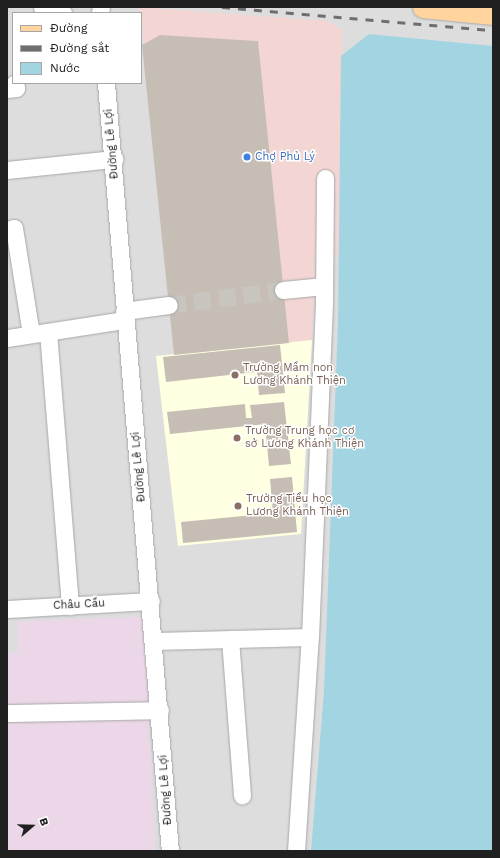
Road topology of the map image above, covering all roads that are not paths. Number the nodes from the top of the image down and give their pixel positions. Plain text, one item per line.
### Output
1 (42, 7) edge
2 (423, 7) edge
3 (59, 12) edge
4 (493, 14) edge
5 (15, 84) edge
6 (106, 84) edge
7 (7, 89) edge
8 (114, 159) junction
9 (7, 170) edge
10 (324, 178) dead end
11 (7, 230) edge
12 (324, 286) junction
13 (283, 290) tunnel mouth
14 (169, 305) tunnel mouth
15 (125, 316) junction
16 (48, 332) junction
17 (31, 334) junction
18 (7, 338) edge
19 (151, 601) junction
20 (70, 606) junction
21 (7, 609) edge
22 (310, 637) junction
23 (230, 638) junction
24 (154, 640) junction
25 (160, 710) junction
26 (7, 712) edge
27 (242, 796) dead end
28 (170, 851) edge
29 (296, 851) edge

1 - 3 street
2 - 4 main road
5 - 7 street
6 - 8 street, Đường Lê Lợi
8 - 9 street
8 - 15 street, Đường Lê Lợi
10 - 12 street
11 - 17 street
12 - 13 street
12 - 22 street
14 - 15 street
15 - 16 street
15 - 19 street, Đường Lê Lợi
16 - 17 street
16 - 20 street
17 - 18 street
19 - 20 street, Châu Cầu
19 - 24 street, Đường Lê Lợi
20 - 21 street, Châu Cầu
22 - 23 street
22 - 29 street
23 - 24 street
23 - 27 street
24 - 25 street, Đường Lê Lợi
25 - 26 street
25 - 28 street, Đường Lê Lợi

